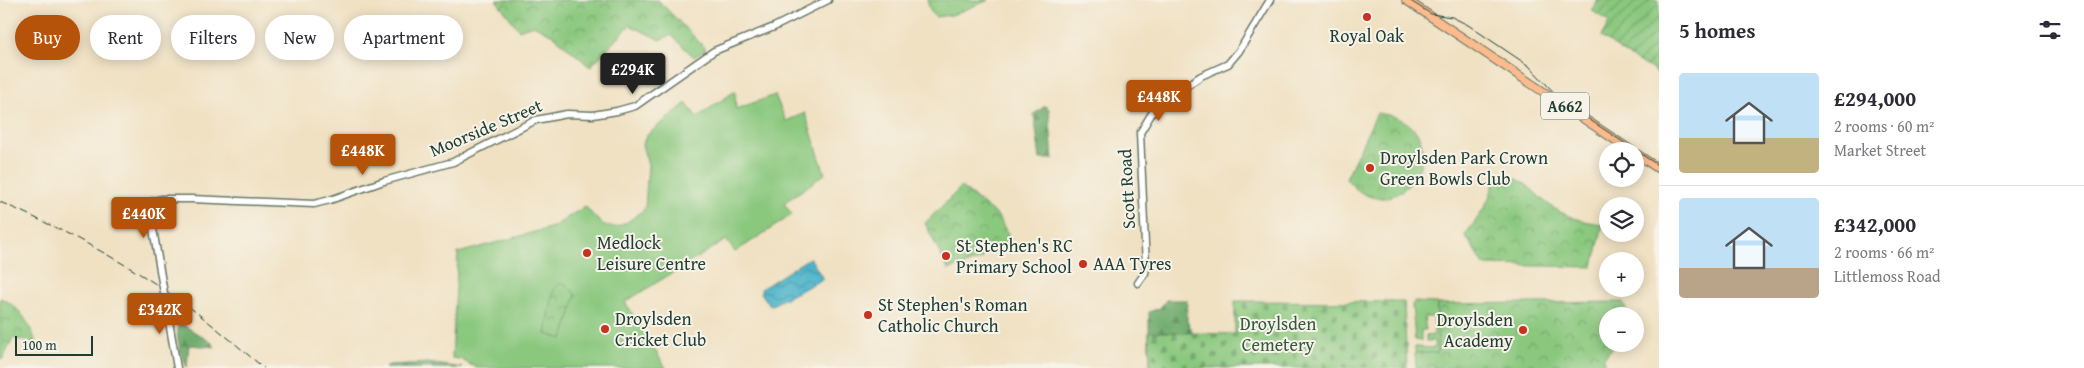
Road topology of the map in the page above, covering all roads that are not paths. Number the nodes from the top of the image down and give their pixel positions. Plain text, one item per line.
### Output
1 (828, 0) edge
2 (1270, 0) edge
3 (1406, 0) edge
4 (1619, 142) edge
5 (1644, 159) edge
6 (1659, 169) edge
7 (1138, 282) dead end
8 (176, 368) edge

1 - 8 street, Moorside Street, bridge
2 - 7 street, Scott Road
3 - 4 main road, A662
5 - 6 main road, A662

